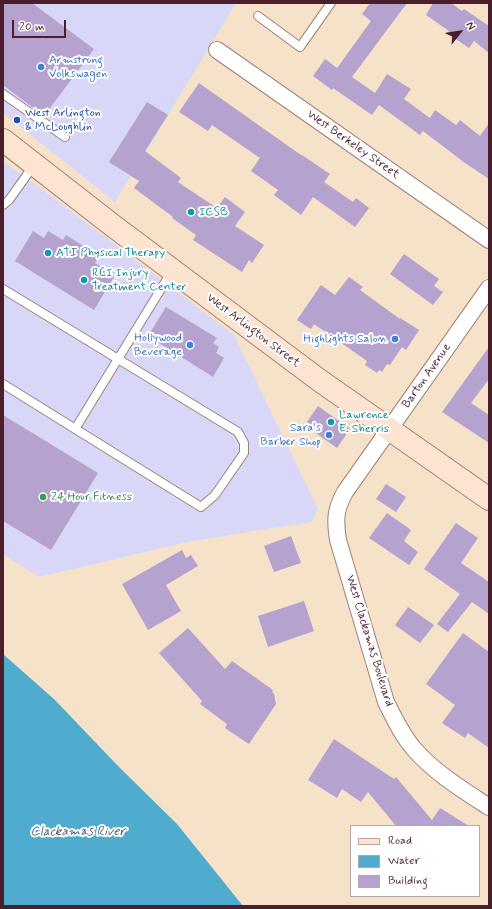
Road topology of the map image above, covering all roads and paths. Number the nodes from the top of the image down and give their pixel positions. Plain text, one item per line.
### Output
1 (331, 3) edge
2 (258, 16) dead end
3 (217, 50) dead end
4 (3, 94) edge
5 (65, 137) dead end
6 (3, 140) edge
7 (34, 164) junction
8 (3, 205) edge
9 (489, 240) edge
10 (173, 270) junction
11 (489, 288) edge
12 (3, 289) edge
13 (118, 359) junction
14 (3, 384) edge
15 (75, 429) junction
16 (389, 429) junction
17 (489, 499) edge
18 (338, 504) joint
19 (489, 807) edge

1 - 2 lane
3 - 9 street, West Berkeley Street
4 - 5 lane
6 - 7 main road, West Arlington Street
7 - 8 lane
7 - 10 main road, West Arlington Street
10 - 13 lane
10 - 16 main road, West Arlington Street
11 - 16 street, Barton Avenue
12 - 13 lane
13 - 15 lane
13 - 15 lane
14 - 15 lane
16 - 17 main road, West Arlington Street
16 - 18 street, Barton Avenue
18 - 19 street, West Clackamas Boulevard

